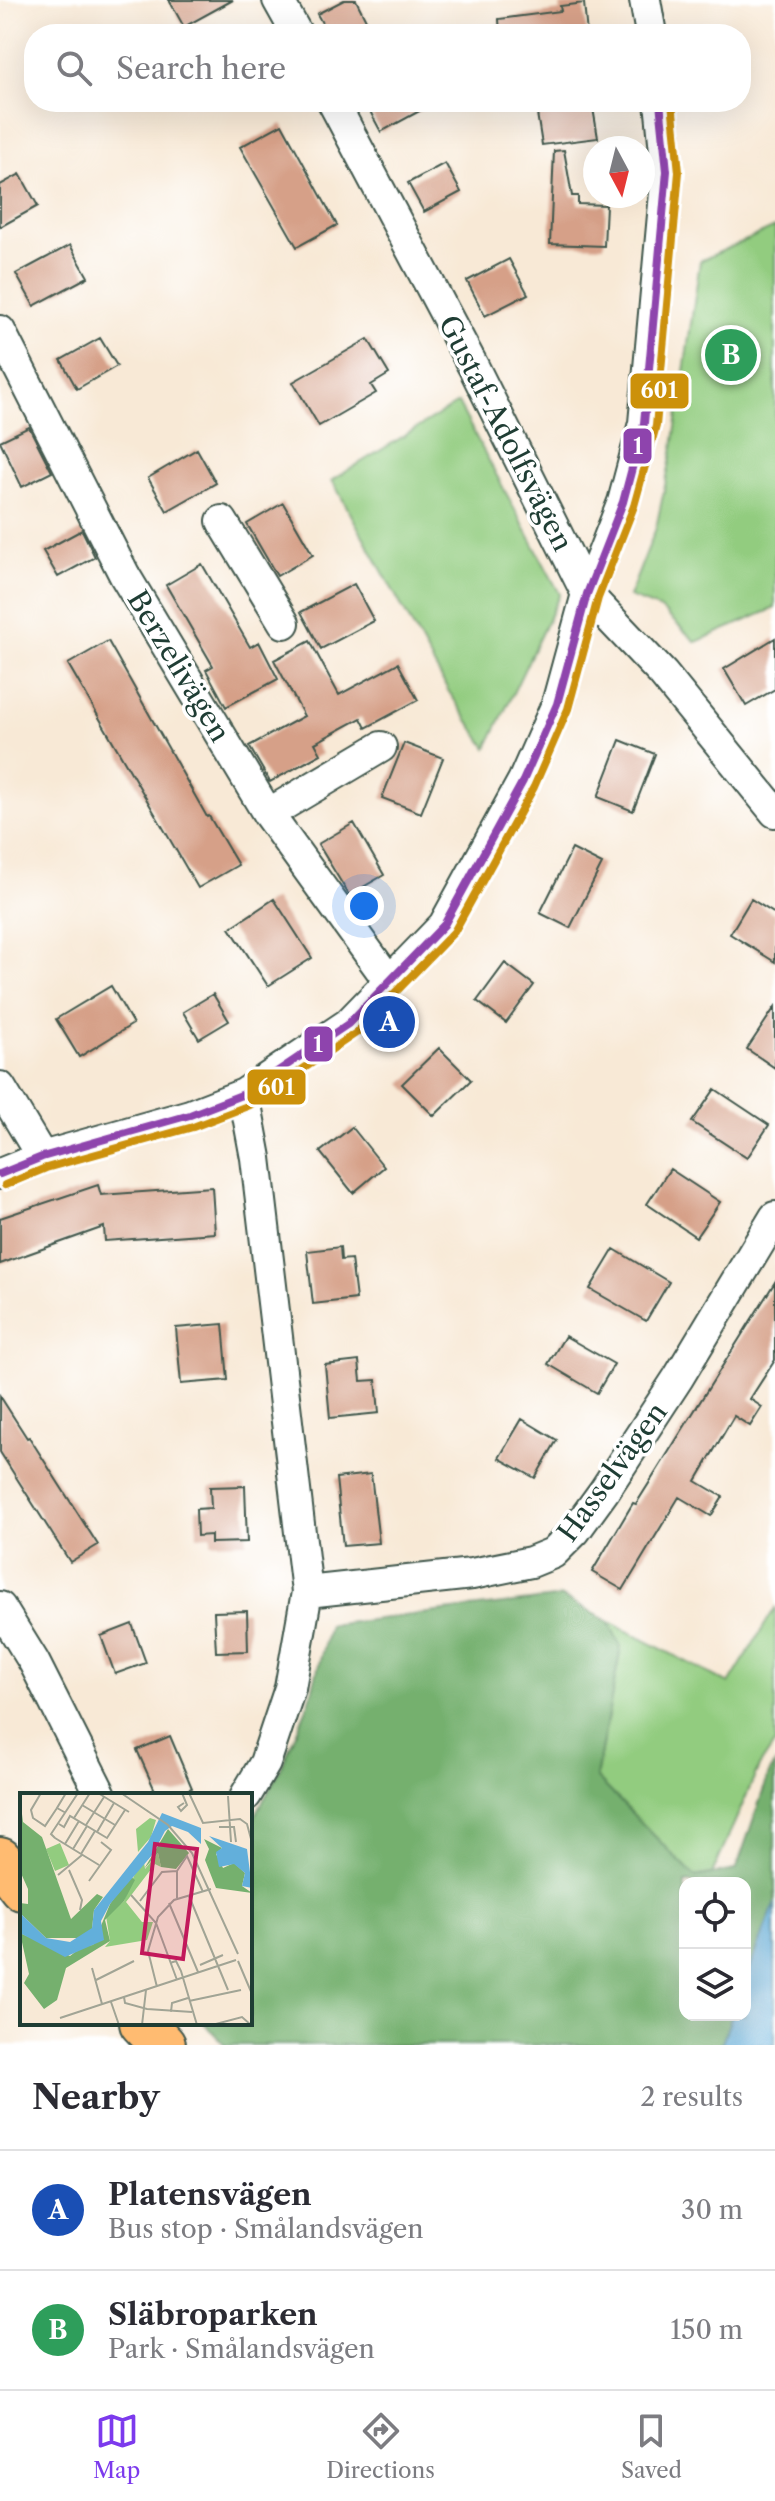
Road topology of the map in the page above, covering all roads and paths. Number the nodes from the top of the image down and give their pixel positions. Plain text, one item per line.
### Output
1 (278, 0) edge
2 (645, 0) edge
3 (291, 24) edge
4 (649, 24) edge
5 (338, 112) edge
6 (661, 112) edge
7 (0, 331) edge
8 (222, 521) dead end
9 (587, 594) junction
10 (284, 623) dead end
11 (381, 747) dead end
12 (775, 812) edge
13 (268, 814) junction
14 (389, 981) junction
15 (0, 1087) edge
16 (244, 1094) junction
17 (42, 1157) junction
18 (0, 1174) edge
19 (775, 1217) edge
20 (307, 1592) junction
21 (0, 1607) edge
22 (100, 1793) edge
23 (247, 1793) edge
24 (0, 1860) edge
25 (20, 1885) edge
26 (144, 2025) edge
27 (163, 2045) edge

1 - 3 street
2 - 4 street
5 - 9 street, Gustaf-Adolfsvägen
6 - 9 street
7 - 13 street, Berzelivägen
8 - 10 street
9 - 12 street, Gustaf-Adolfsvägen
9 - 14 street
11 - 13 street
13 - 14 street, Berzelivägen
14 - 16 street
15 - 17 street
16 - 17 street
16 - 20 street
17 - 18 street
19 - 20 street, Hasselvägen
20 - 23 street
21 - 22 street
24 - 25 main road
26 - 27 main road

